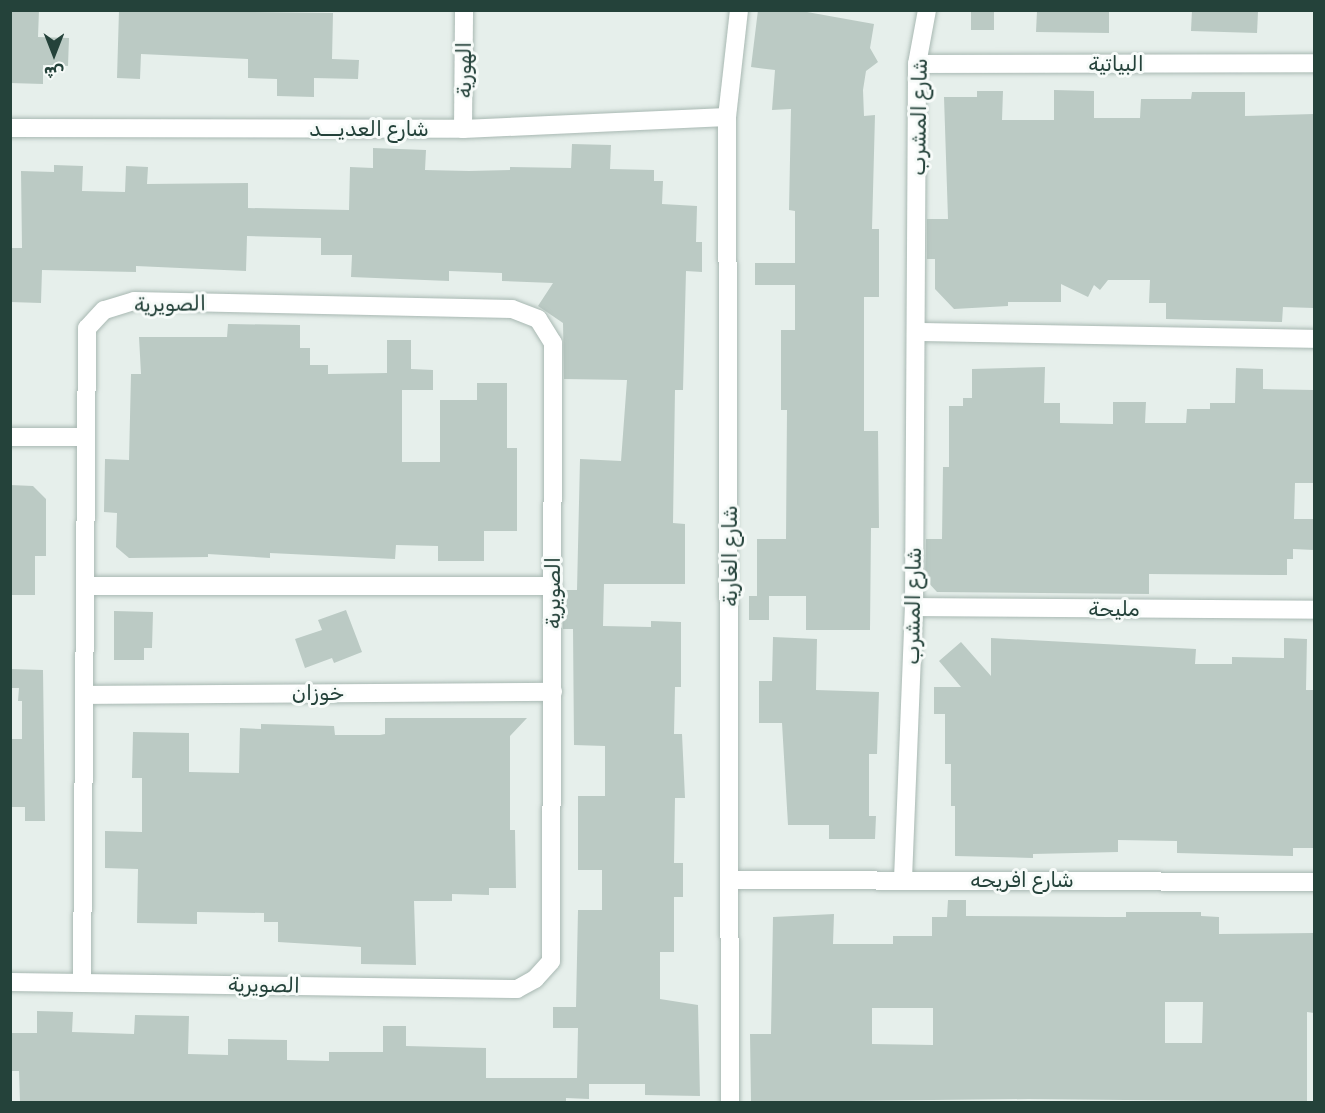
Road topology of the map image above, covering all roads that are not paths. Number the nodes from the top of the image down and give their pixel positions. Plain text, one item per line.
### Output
1 (464, 10) edge
2 (739, 10) edge
3 (927, 10) edge
4 (1314, 63) edge
5 (918, 64) junction
6 (727, 117) junction
7 (10, 128) edge
8 (464, 129) junction
9 (916, 332) junction
10 (1314, 339) edge
11 (10, 437) edge
12 (86, 437) junction
13 (85, 586) junction
14 (552, 586) junction
15 (914, 607) junction
16 (1314, 610) edge
17 (553, 692) junction
18 (84, 695) junction
19 (903, 879) junction
20 (730, 880) junction
21 (1314, 882) edge
22 (10, 982) edge
23 (82, 982) junction
24 (730, 1102) edge

1 - 8 street, الهورية
2 - 6 street, شارع الغارية
3 - 5 street, شارع المشرب
4 - 5 street, البياتية
5 - 9 street, شارع المشرب
6 - 8 street, شارع العديـــد
6 - 20 street, شارع الغارية
7 - 8 street, شارع العديـــد
9 - 10 street
9 - 15 street, شارع المشرب
11 - 12 street
12 - 13 street, الصويرية
12 - 14 street, الصويرية
13 - 14 street
13 - 18 street, الصويرية
14 - 17 street, الصويرية
15 - 16 street, مليحة
15 - 19 street, شارع المشرب
17 - 18 street, خوزان
17 - 23 street, الصويرية
18 - 23 street, الصويرية
19 - 20 street, شارع افريحه
19 - 21 street, شارع افريحه
20 - 24 street, شارع الغارية
22 - 23 street, الصويرية

